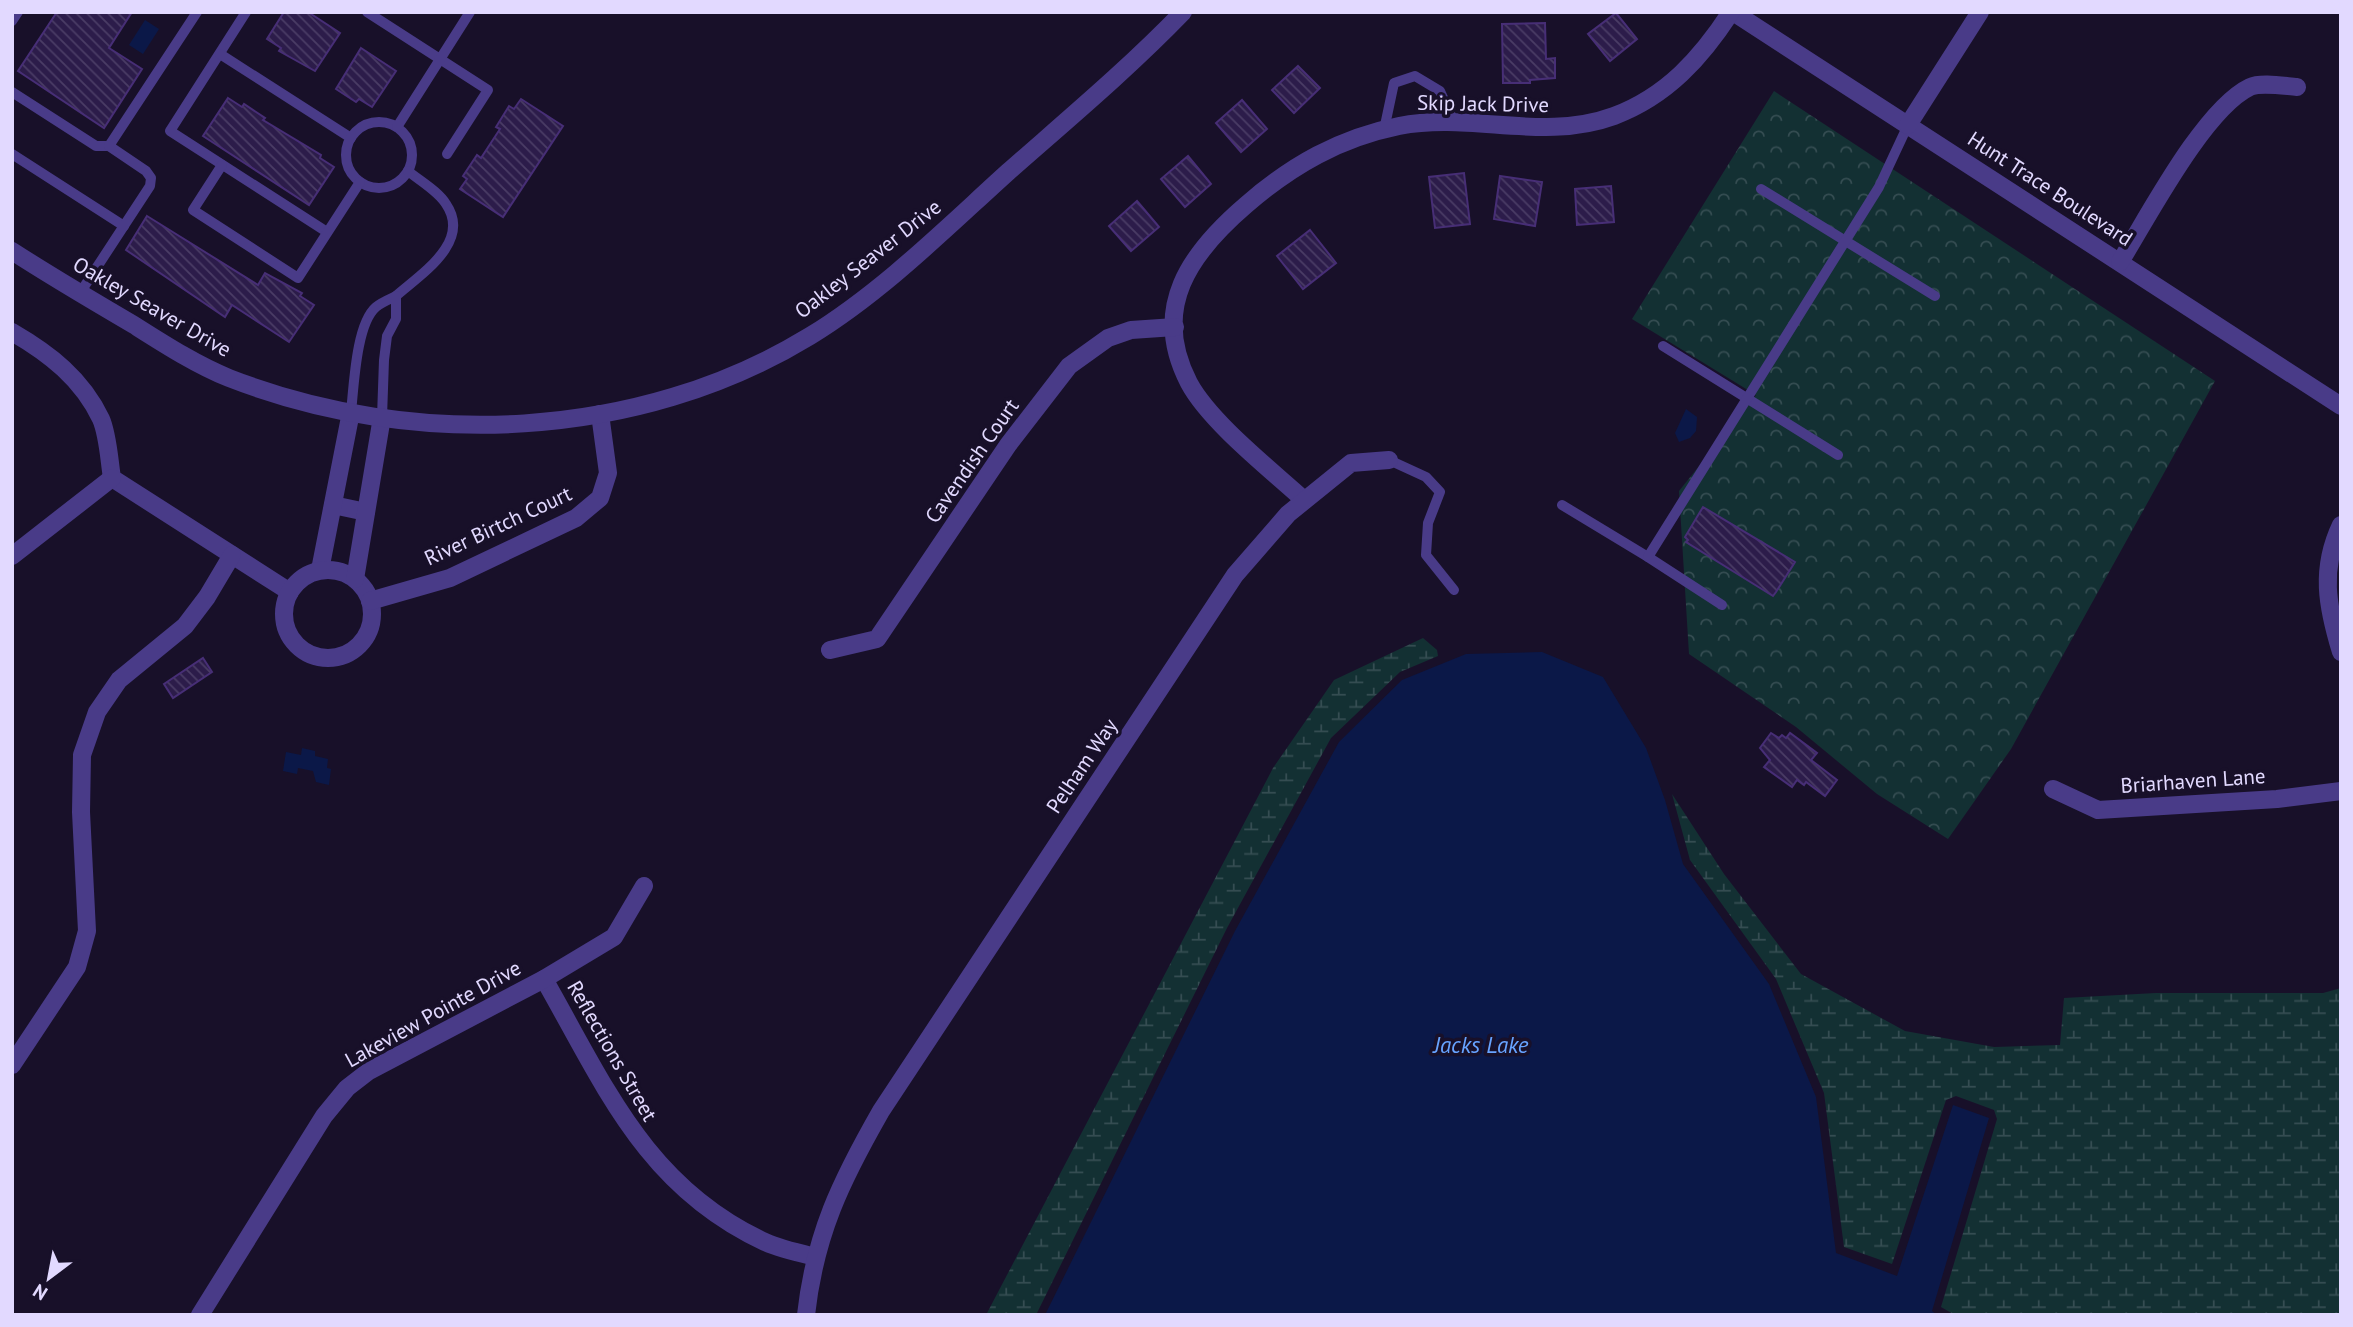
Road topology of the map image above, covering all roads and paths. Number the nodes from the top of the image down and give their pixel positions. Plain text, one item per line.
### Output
1 (18, 12) edge
2 (197, 12) edge
3 (246, 12) edge
4 (367, 12) edge
5 (1183, 12) edge
6 (1732, 12) edge
7 (1980, 12) edge
8 (466, 14) edge
9 (12, 21) edge
10 (220, 54) junction
11 (440, 60) junction
12 (2297, 87) dead end
13 (12, 92) edge
14 (1454, 122) junction
15 (1909, 125) junction
16 (397, 127) junction
17 (1384, 130) junction
18 (351, 138) junction
19 (109, 146) junction
20 (12, 153) edge
21 (447, 154) dead end
22 (222, 165) junction
23 (408, 171) junction
24 (360, 182) junction
25 (1761, 189) dead end
26 (124, 226) junction
27 (327, 232) junction
28 (1845, 242) junction
29 (12, 251) edge
30 (2120, 262) junction
31 (80, 293) junction
32 (396, 296) junction
33 (1935, 296) dead end
34 (1175, 327) junction
35 (12, 332) edge
36 (1663, 346) dead end
37 (1748, 398) junction
38 (2341, 406) edge
39 (351, 412) junction
40 (600, 414) junction
41 (382, 417) junction
42 (1838, 455) dead end
43 (1389, 460) joint
44 (112, 478) junction
45 (1304, 500) junction
46 (333, 505) junction
47 (1562, 505) dead end
48 (366, 512) junction
49 (2341, 525) edge
50 (232, 555) junction
51 (12, 556) edge
52 (1648, 557) junction
53 (320, 570) junction
54 (355, 579) junction
55 (1454, 590) dead end
56 (290, 592) junction
57 (370, 601) junction
58 (1722, 605) dead end
59 (830, 650) dead end
60 (2341, 652) edge
61 (2053, 789) dead end
62 (2341, 791) edge
63 (644, 886) dead end
64 (544, 979) junction
65 (12, 1065) edge
66 (816, 1257) junction
67 (200, 1315) edge
68 (806, 1315) edge

1 - 9 lane
2 - 19 lane
3 - 10 lane
4 - 11 lane
5 - 40 street, Oakley Seaver Drive
6 - 14 street, Skip Jack Drive
6 - 15 street, Hunt Trace Boulevard
7 - 15 street
8 - 11 lane
10 - 18 lane
10 - 22 lane
11 - 16 lane
11 - 21 lane
12 - 30 street
13 - 19 lane
14 - 17 street, Skip Jack Drive
14 - 17 lane
15 - 28 lane
15 - 30 street, Hunt Trace Boulevard
16 - 18 lane
16 - 23 lane
17 - 34 street, Skip Jack Drive
18 - 24 lane
19 - 26 lane
20 - 26 lane
22 - 27 lane
22 - 27 lane
23 - 24 lane
23 - 32 lane
24 - 27 lane
25 - 28 lane
26 - 31 lane
28 - 33 lane
28 - 37 lane
29 - 31 street, Oakley Seaver Drive
30 - 38 street, Hunt Trace Boulevard
31 - 39 street, Oakley Seaver Drive
32 - 39 lane
32 - 41 lane
34 - 45 street, Skip Jack Drive
34 - 59 street, Cavendish Court
35 - 44 street
36 - 37 lane
37 - 42 lane
37 - 52 lane
39 - 41 street, Oakley Seaver Drive
39 - 46 street
40 - 41 street, Oakley Seaver Drive
40 - 57 street, River Birtch Court
41 - 48 street
43 - 45 street, Pelham Way
43 - 55 lane
44 - 50 street
44 - 51 street
45 - 66 street, Pelham Way
46 - 48 street
46 - 53 street
47 - 52 lane
48 - 54 street
49 - 60 street
50 - 56 street
50 - 65 street
52 - 58 lane
53 - 54 street
53 - 56 street
54 - 57 street
56 - 57 street
61 - 62 street, Briarhaven Lane
63 - 64 street, Lakeview Pointe Drive
64 - 66 street, Reflections Street
64 - 67 street, Lakeview Pointe Drive
66 - 68 street, Pelham Way

